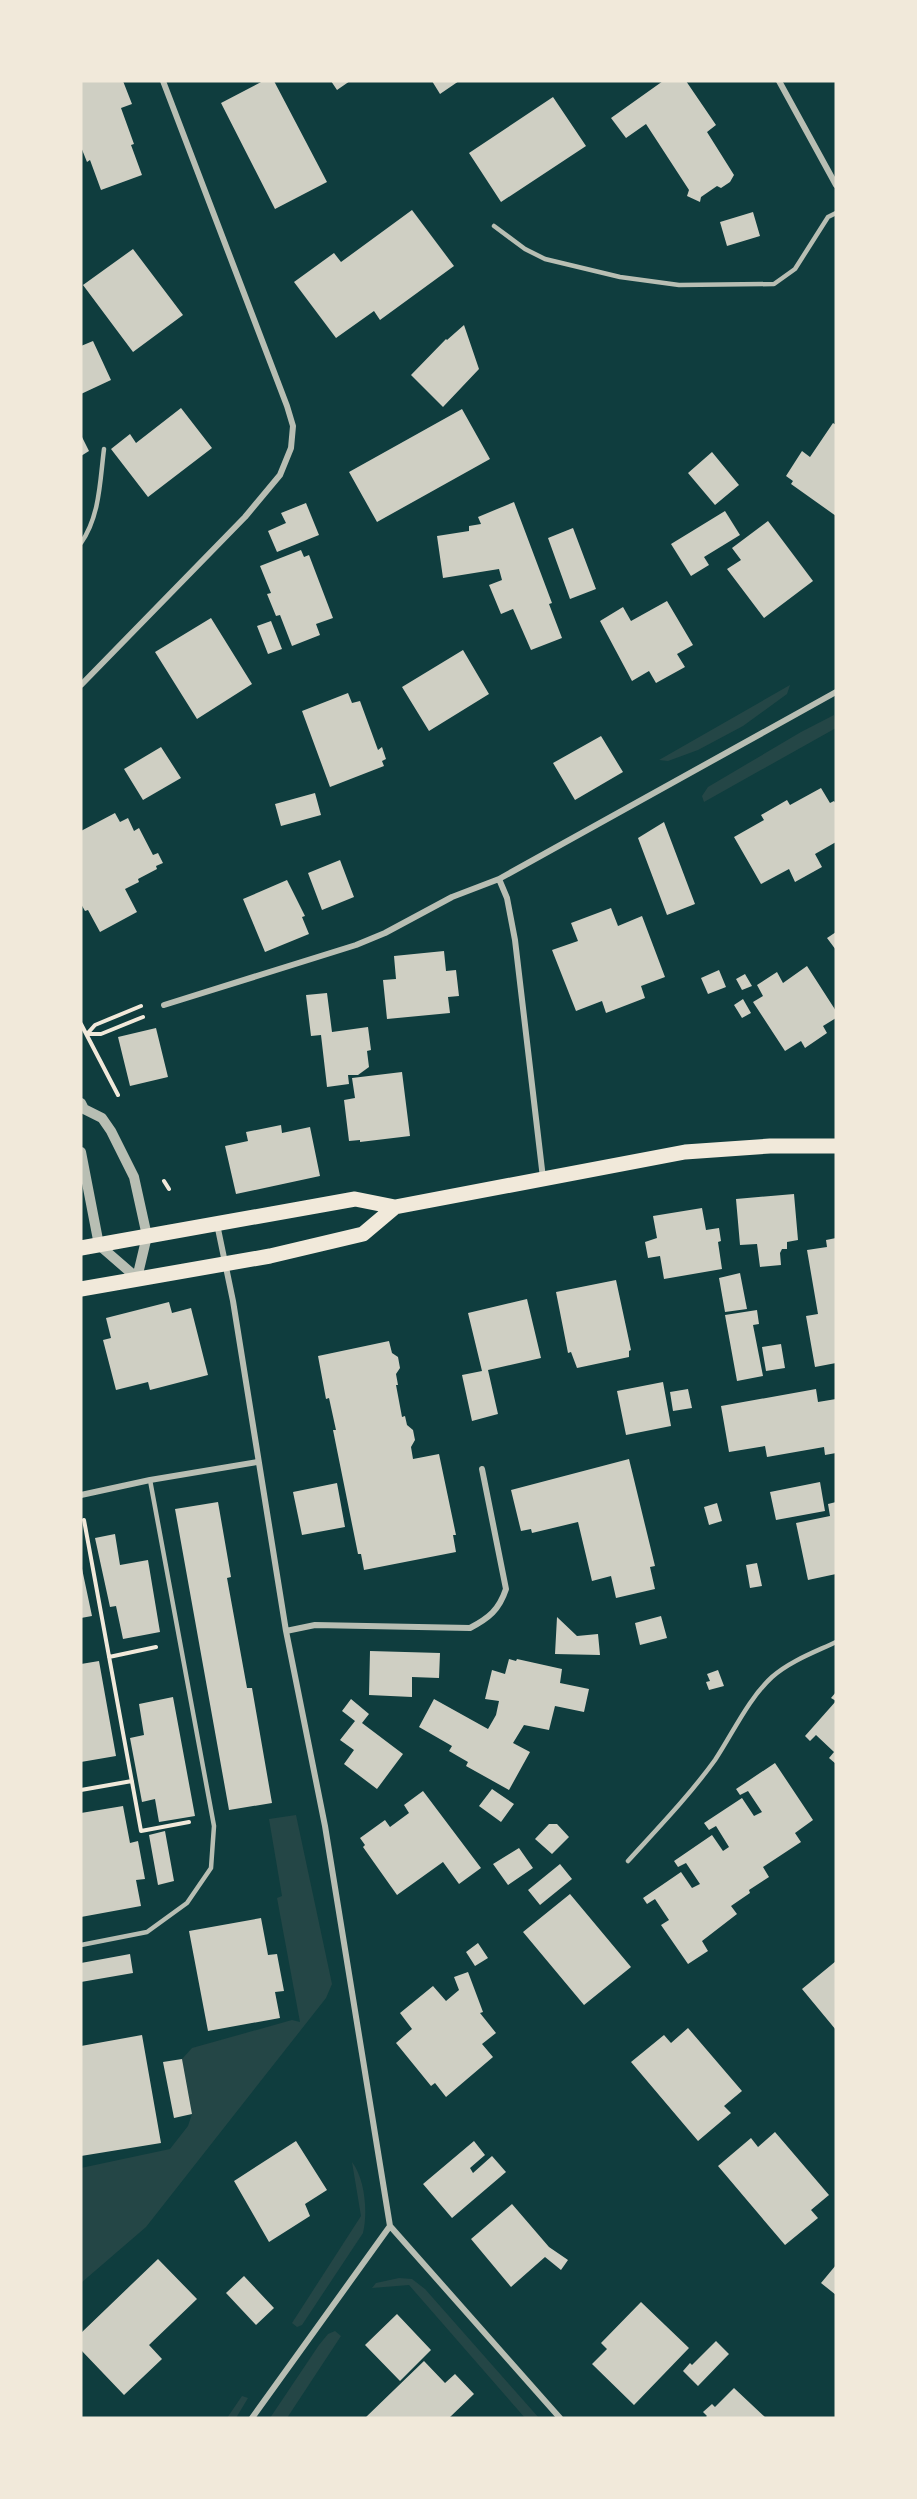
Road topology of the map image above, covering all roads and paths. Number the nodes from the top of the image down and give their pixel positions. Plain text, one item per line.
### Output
1 (779, 81) edge
2 (166, 82) edge
3 (836, 185) edge
4 (836, 213) edge
5 (494, 226) dead end
6 (104, 449) dead end
7 (81, 543) edge
8 (81, 686) edge
9 (836, 692) edge
10 (499, 879) junction
11 (164, 1005) joint
12 (111, 1017) dead end
13 (82, 1110) edge
14 (836, 1146) edge
15 (81, 1152) edge
16 (543, 1179) junction
17 (395, 1207) junction
18 (217, 1224) junction
19 (147, 1236) junction
20 (99, 1245) junction
21 (81, 1248) edge
22 (226, 1263) junction
23 (137, 1278) junction
24 (81, 1289) edge
25 (257, 1462) junction
26 (482, 1470) dead end
27 (150, 1480) junction
28 (81, 1495) edge
29 (83, 1513) dead end
30 (286, 1630) junction
31 (180, 1642) junction
32 (836, 1642) edge
33 (109, 1657) junction
34 (132, 1781) junction
35 (81, 1790) edge
36 (213, 1818) junction
37 (628, 1861) dead end
38 (81, 1945) edge
39 (390, 2226) junction
40 (252, 2418) edge
41 (560, 2418) edge

1 - 3 street
2 - 8 street
4 - 5 lane
6 - 7 lane
9 - 10 street
10 - 11 street
10 - 16 street
11 - 12 path
13 - 19 street
14 - 16 main road
15 - 20 street
16 - 17 main road
17 - 18 main road
17 - 22 main road
18 - 19 main road
18 - 22 street
19 - 20 main road
19 - 23 street
20 - 21 main road
20 - 23 street
22 - 23 main road
22 - 25 street
23 - 24 main road
25 - 27 street
25 - 30 street
26 - 30 street
27 - 28 street
27 - 31 lane
29 - 33 path
30 - 39 street
31 - 33 path
31 - 36 lane
32 - 37 lane
33 - 34 path
34 - 35 path
34 - 36 path
36 - 38 lane
39 - 40 street
39 - 41 street

